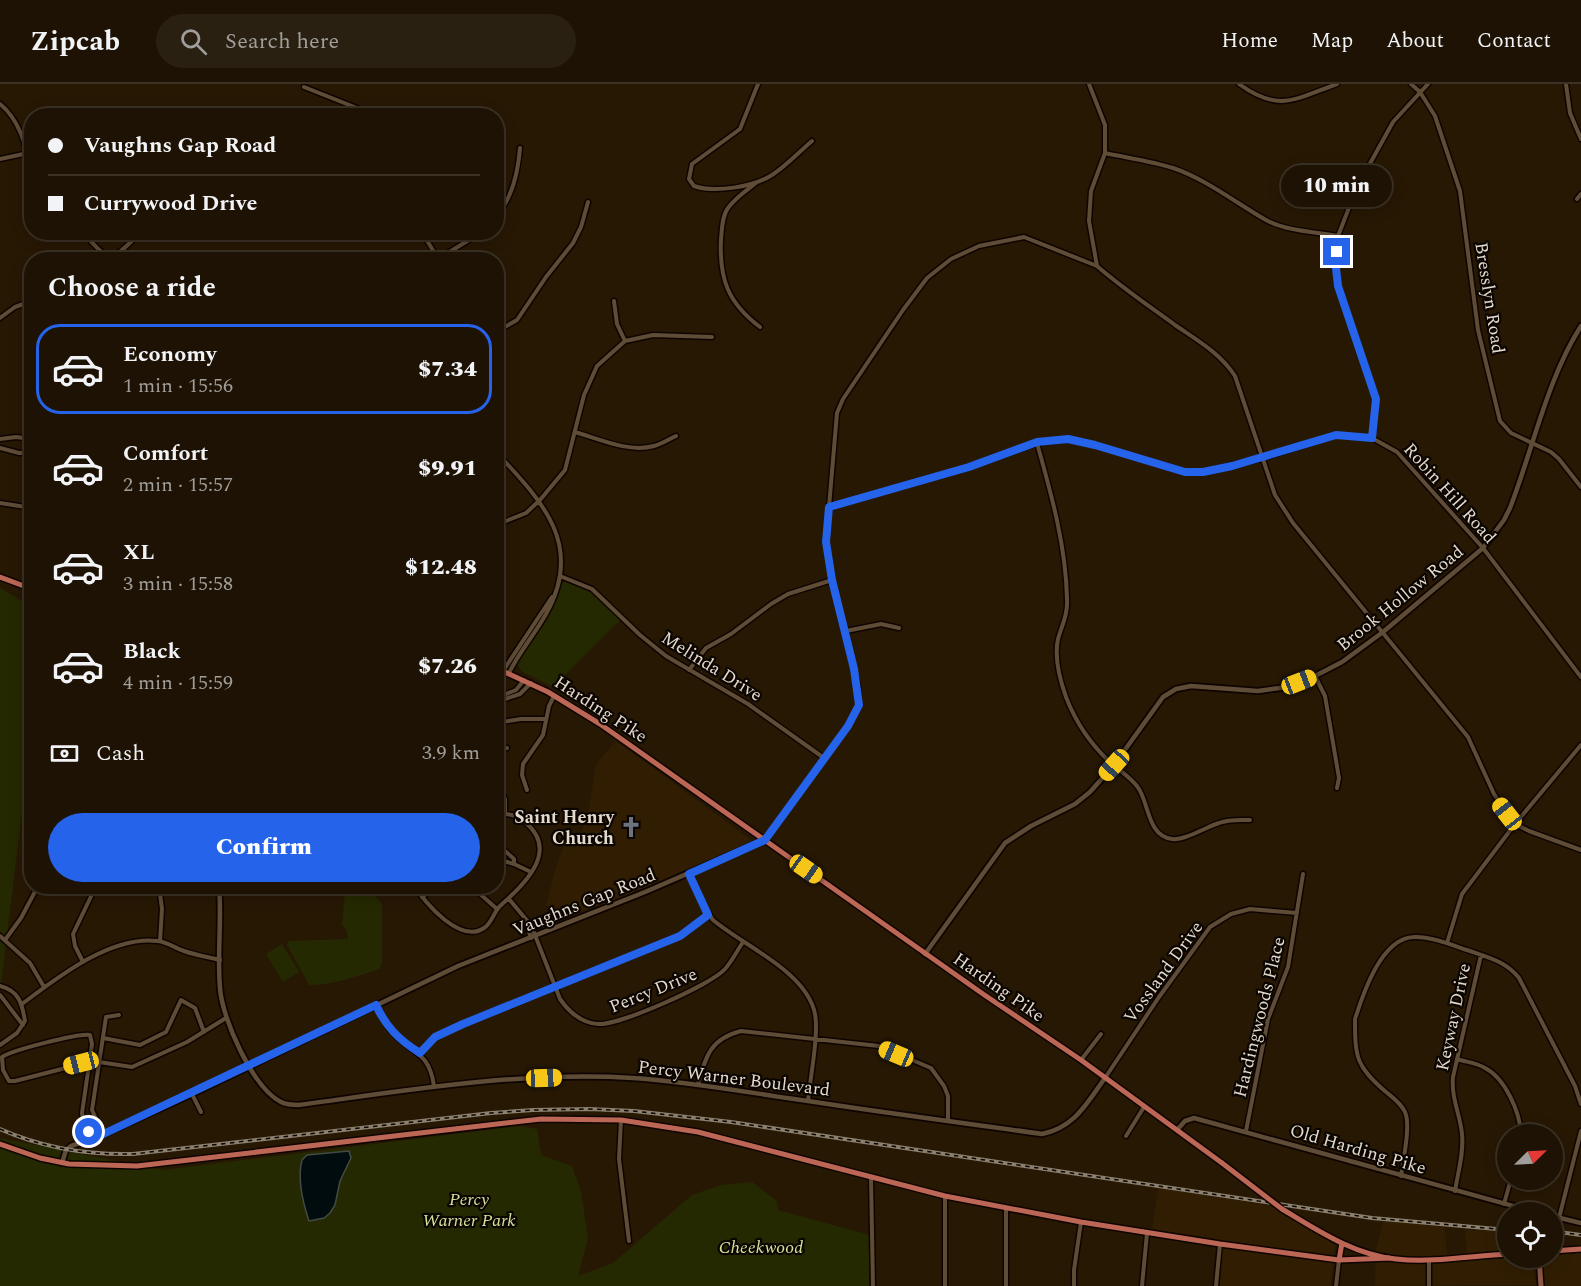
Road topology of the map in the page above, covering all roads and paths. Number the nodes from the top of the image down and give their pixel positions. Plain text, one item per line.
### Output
1 (758, 84) edge
2 (1089, 84) edge
3 (1239, 84) edge
4 (1337, 84) edge
5 (1411, 84) edge
6 (1428, 84) edge
7 (1566, 84) edge
8 (304, 87) dead end
9 (1420, 92) junction
10 (0, 104) edge
11 (357, 108) edge
12 (1581, 139) edge
13 (812, 141) dead end
14 (24, 142) edge
15 (520, 148) dead end
16 (1106, 153) junction
17 (24, 154) edge
18 (0, 159) edge
19 (759, 180) junction
20 (1581, 194) edge
21 (1577, 199) dead end
22 (588, 202) dead end
23 (504, 204) edge
24 (1338, 236) junction
25 (90, 240) edge
26 (133, 240) edge
27 (469, 240) edge
28 (100, 252) edge
29 (120, 252) edge
30 (449, 252) edge
31 (1097, 266) junction
32 (614, 301) dead end
33 (24, 304) edge
34 (0, 318) edge
35 (1581, 326) edge
36 (504, 327) edge
37 (760, 327) dead end
38 (712, 337) dead end
39 (625, 341) junction
40 (575, 432) junction
41 (676, 436) dead end
42 (24, 438) edge
43 (1372, 438) junction
44 (0, 439) edge
45 (1037, 442) junction
46 (1532, 444) junction
47 (0, 448) edge
48 (24, 453) edge
49 (1263, 458) junction
50 (504, 461) edge
51 (1581, 487) edge
52 (540, 500) junction
53 (0, 502) edge
54 (24, 506) edge
55 (829, 507) junction
56 (504, 522) edge
57 (1483, 548) junction
58 (560, 576) junction
59 (0, 577) edge
60 (832, 580) junction
61 (557, 585) junction
62 (24, 586) edge
63 (899, 628) dead end
64 (846, 631) junction
65 (1383, 632) junction
66 (504, 663) edge
67 (689, 670) junction
68 (504, 671) edge
69 (509, 673) junction
70 (1315, 676) junction
71 (1581, 677) edge
72 (524, 680) junction
73 (531, 683) junction
74 (555, 695) junction
75 (504, 696) edge
76 (504, 698) edge
77 (546, 719) junction
78 (504, 722) edge
79 (1581, 745) edge
80 (507, 748) dead end
81 (504, 749) edge
82 (824, 758) junction
83 (1114, 765) junction
84 (1337, 788) dead end
85 (527, 790) dead end
86 (504, 797) edge
87 (505, 813) joint
88 (1250, 820) dead end
89 (1515, 824) junction
90 (765, 840) junction
91 (1581, 850) edge
92 (504, 851) edge
93 (504, 861) edge
94 (514, 864) junction
95 (531, 872) junction
96 (689, 874) junction
97 (1303, 874) dead end
98 (34, 894) edge
99 (92, 894) edge
100 (160, 894) edge
101 (219, 894) edge
102 (420, 894) edge
103 (426, 894) edge
104 (480, 894) edge
105 (422, 897) junction
106 (509, 899) junction
107 (497, 909) junction
108 (1297, 913) junction
109 (708, 915) junction
110 (0, 936) edge
111 (533, 937) junction
112 (5, 940) junction
113 (160, 941) junction
114 (743, 942) junction
115 (1447, 944) junction
116 (926, 954) junction
117 (1481, 955) junction
118 (220, 960) junction
119 (84, 963) junction
120 (0, 987) edge
121 (45, 987) junction
122 (554, 987) junction
123 (0, 995) edge
124 (22, 1004) junction
125 (376, 1005) junction
126 (119, 1015) dead end
127 (226, 1018) junction
128 (22, 1025) junction
129 (204, 1032) junction
130 (1101, 1034) dead end
131 (103, 1038) junction
132 (814, 1041) junction
133 (0, 1045) edge
134 (420, 1053) junction
135 (89, 1059) junction
136 (1457, 1059) junction
137 (1081, 1060) junction
138 (99, 1062) junction
139 (249, 1066) junction
140 (1106, 1078) junction
141 (698, 1084) junction
142 (434, 1086) junction
143 (192, 1094) junction
144 (808, 1101) junction
145 (1581, 1104) edge
146 (1144, 1107) junction
147 (201, 1112) dead end
148 (621, 1120) junction
149 (948, 1120) junction
150 (1520, 1124) edge
151 (1177, 1130) junction
152 (1246, 1131) junction
153 (1581, 1131) edge
154 (103, 1134) junction
155 (1126, 1136) dead end
156 (97, 1137) junction
157 (0, 1144) edge
158 (62, 1163) junction
159 (1401, 1176) junction
160 (871, 1178) junction
161 (1455, 1191) junction
162 (945, 1196) junction
163 (1497, 1202) edge
164 (1563, 1202) edge
165 (1006, 1208) junction
166 (1563, 1219) edge
167 (1081, 1222) junction
168 (1581, 1223) edge
169 (1147, 1233) junction
170 (629, 1241) dead end
171 (1220, 1244) junction
172 (1342, 1244) junction
173 (1581, 1249) edge
174 (1563, 1250) edge
175 (1497, 1255) edge
176 (1390, 1258) junction
177 (1339, 1260) junction
178 (1429, 1260) junction
179 (1540, 1268) edge
180 (873, 1286) edge
181 (945, 1286) edge
182 (1006, 1286) edge
183 (1074, 1286) edge
184 (1142, 1286) edge
185 (1216, 1286) edge
186 (1336, 1286) edge
187 (1429, 1286) edge
188 (1541, 1286) edge

1 - 19 street
2 - 16 street
3 - 4 street
5 - 9 street, Bresslyn Road
6 - 9 street
7 - 12 street
8 - 11 street
9 - 24 street
9 - 46 street, Bresslyn Road
10 - 14 street
13 - 19 street
15 - 23 street
16 - 24 street
16 - 31 street
17 - 18 street
19 - 37 street
20 - 21 street
22 - 36 street
24 - 43 street
25 - 28 street
26 - 29 street
27 - 30 street
31 - 49 street
31 - 55 street
32 - 39 street
33 - 34 street
35 - 46 street, Brook Hollow Road
38 - 39 street
39 - 40 street
40 - 41 street
40 - 52 street
42 - 44 street
43 - 49 street, Robin Hill Road
43 - 57 street, Robin Hill Road
45 - 49 street, Robin Hill Road
45 - 55 street, Robin Hill Road
45 - 83 street
46 - 51 street, Bresslyn Road
46 - 57 street, Brook Hollow Road
47 - 48 street
49 - 65 street
50 - 52 street
52 - 56 street
52 - 58 street
53 - 54 street
55 - 60 street
57 - 65 street, Brook Hollow Road
57 - 71 street, Robin Hill Road
58 - 61 street
58 - 67 street, Melinda Drive
59 - 62 main road
60 - 64 street
60 - 67 street
61 - 66 street
61 - 69 street
63 - 64 street
64 - 82 street
65 - 70 street, Brook Hollow Road
65 - 89 street
67 - 82 street, Melinda Drive
68 - 69 main road, Harding Pike
69 - 72 main road, Harding Pike
70 - 83 street, Brook Hollow Road
70 - 84 street
72 - 73 main road, Harding Pike
72 - 75 street
73 - 74 main road, Harding Pike
73 - 76 street
74 - 77 street
74 - 90 main road, Harding Pike
77 - 78 street
77 - 85 street
79 - 89 street
80 - 81 street
82 - 90 street
83 - 88 street
83 - 116 street, Brook Hollow Road
86 - 87 street
87 - 95 street
89 - 91 street
89 - 115 street
90 - 96 street, Vaughns Gap Road
90 - 116 main road, Harding Pike
92 - 94 street
93 - 94 street
94 - 95 street
95 - 106 street
96 - 109 street
96 - 111 street, Vaughns Gap Road
97 - 108 street, Hardingwoods Place
98 - 112 street
99 - 119 street
100 - 113 street
101 - 118 street, Percy Warner Boulevard
102 - 105 street
103 - 105 street
104 - 107 street
105 - 107 street
106 - 107 street
106 - 111 street, Percy Drive
108 - 140 street, Vossland Drive
108 - 152 street, Hardingwoods Place
109 - 114 street
109 - 122 street
110 - 112 street
111 - 122 street, Percy Drive
111 - 125 street, Vaughns Gap Road
112 - 121 street
113 - 118 street
113 - 119 street
114 - 122 street, Percy Drive
114 - 132 street
115 - 117 street
115 - 159 street
116 - 137 main road, Harding Pike
117 - 136 street, Keyway Drive
117 - 145 street
118 - 127 street, Percy Warner Boulevard
119 - 121 street
120 - 124 street
121 - 124 street
122 - 134 street
123 - 128 street
124 - 128 street
125 - 134 street
125 - 139 street, Vaughns Gap Road
126 - 131 street
127 - 129 street
127 - 139 street, Percy Warner Boulevard
128 - 133 street
129 - 131 street
129 - 138 street
130 - 137 street
131 - 138 street
132 - 141 street
132 - 144 street
132 - 149 street
134 - 142 street
135 - 135 street
135 - 156 street
136 - 150 street
136 - 161 street, Keyway Drive
137 - 140 main road, Harding Pike
138 - 154 street
139 - 142 street, Percy Warner Boulevard
139 - 143 street, Vaughns Gap Road
140 - 146 main road, Harding Pike
140 - 149 street, Percy Warner Boulevard
141 - 142 street, Percy Warner Boulevard
141 - 144 street, Percy Warner Boulevard
143 - 147 street
143 - 154 street, Vaughns Gap Road
144 - 149 street, Percy Warner Boulevard
146 - 151 main road, Harding Pike
146 - 155 street
148 - 158 main road
148 - 160 main road
148 - 170 street
151 - 152 street, Old Harding Pike
151 - 172 main road, Harding Pike, bridge
152 - 159 street, Old Harding Pike
153 - 164 street
154 - 156 street, Vaughns Gap Road
156 - 158 street, Vaughns Gap Road
157 - 158 main road
159 - 161 street, Old Harding Pike
160 - 162 main road
160 - 180 street
161 - 163 street, Old Harding Pike
162 - 165 main road
162 - 181 street
165 - 167 main road
165 - 182 street
166 - 168 street
167 - 169 main road
167 - 183 street
169 - 171 main road
169 - 184 street
171 - 177 main road
171 - 185 street
172 - 176 main road, Harding Pike
172 - 177 main road
173 - 174 main road
175 - 178 main road, Harding Pike
176 - 177 main road
176 - 178 main road, Harding Pike
177 - 186 street
178 - 187 street
179 - 188 main road

